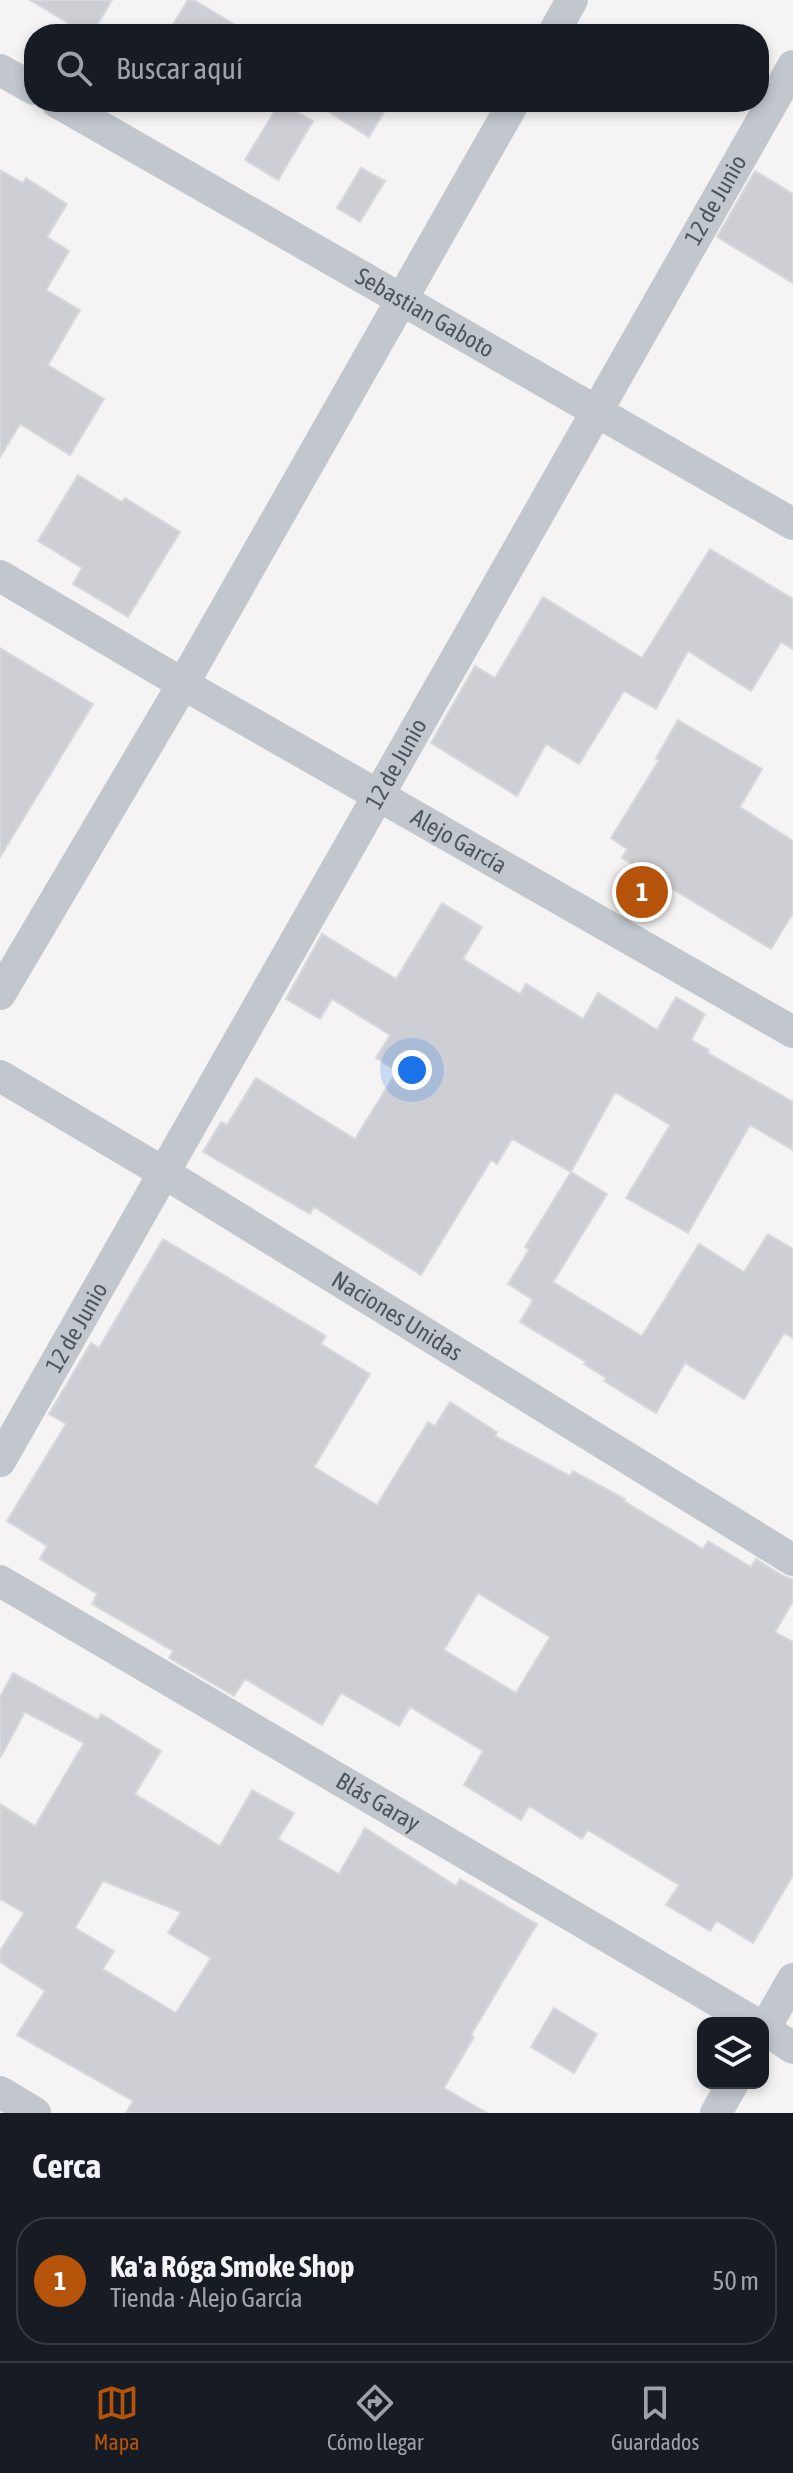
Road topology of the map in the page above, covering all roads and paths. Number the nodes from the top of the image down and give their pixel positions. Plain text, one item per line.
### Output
1 (572, 0) edge
2 (559, 24) edge
3 (793, 66) edge
4 (0, 70) edge
5 (24, 83) edge
6 (769, 107) edge
7 (74, 112) edge
8 (508, 112) edge
9 (766, 112) edge
10 (402, 300) junction
11 (594, 410) junction
12 (793, 524) edge
13 (0, 576) edge
14 (183, 684) junction
15 (378, 796) junction
16 (0, 994) edge
17 (793, 1032) edge
18 (0, 1076) edge
19 (166, 1174) junction
20 (0, 1461) edge
21 (793, 1560) edge
22 (0, 1581) edge
23 (793, 1979) edge
24 (744, 2017) edge
25 (768, 2017) edge
26 (769, 2032) edge
27 (793, 2048) edge
28 (730, 2089) edge
29 (0, 2092) edge
30 (35, 2113) edge
31 (716, 2113) edge

1 - 2 street
3 - 6 street, 12 de Junio
4 - 5 street
7 - 10 street, Sebastian Gaboto
8 - 10 street
9 - 11 street, 12 de Junio
10 - 11 street, Sebastian Gaboto
10 - 14 street
11 - 12 street, Sebastian Gaboto
11 - 15 street, 12 de Junio
13 - 14 street, Alejo García
14 - 15 street, Alejo García
14 - 16 street
15 - 17 street, Alejo García
15 - 19 street, 12 de Junio
18 - 19 street, Naciones Unidas
19 - 20 street, 12 de Junio
19 - 21 street, Naciones Unidas
22 - 24 street, Blás Garay
23 - 25 street
26 - 27 street, Blás Garay
28 - 31 street
29 - 30 street

